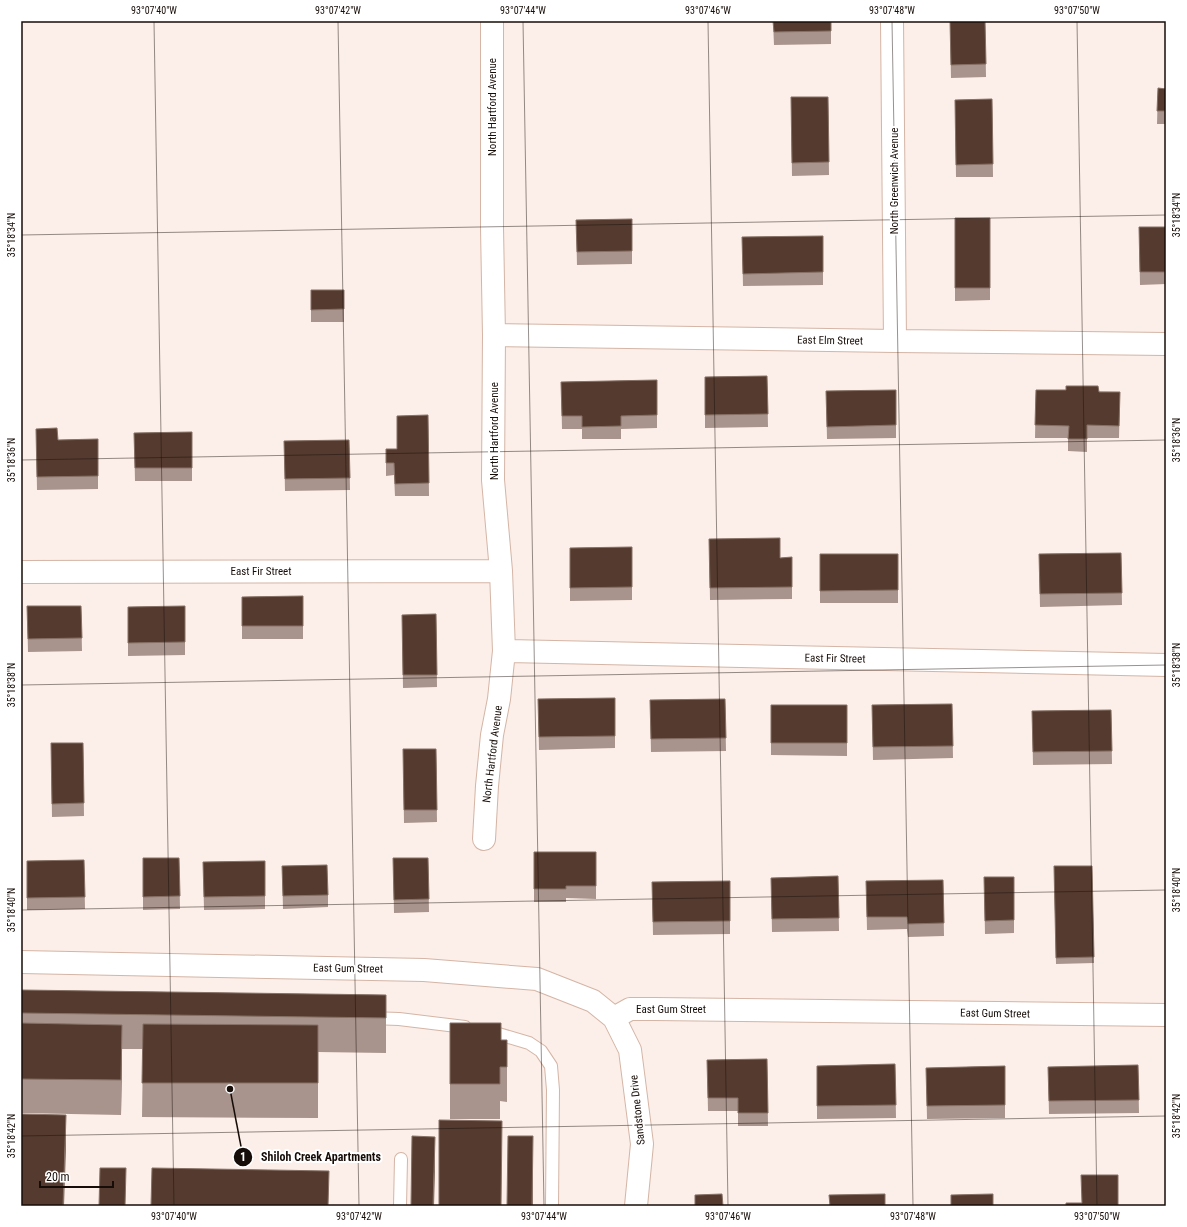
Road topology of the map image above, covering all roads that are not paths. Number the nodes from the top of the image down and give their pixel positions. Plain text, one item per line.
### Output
1 (492, 21) edge
2 (892, 21) edge
3 (494, 335) junction
4 (895, 341) junction
5 (1166, 344) edge
6 (501, 571) junction
7 (21, 572) edge
8 (504, 651) junction
9 (1166, 665) edge
10 (484, 840) dead end
11 (21, 962) edge
12 (1166, 1015) edge
13 (360, 1018) edge
14 (614, 1018) junction
15 (401, 1159) dead end
16 (400, 1206) edge
17 (552, 1206) edge
18 (636, 1206) edge

1 - 3 street, North Hartford Avenue
2 - 4 street, North Greenwich Avenue
3 - 4 street, East Elm Street
3 - 6 street, North Hartford Avenue
4 - 5 street, East Elm Street
6 - 7 street, East Fir Street
6 - 8 street, North Hartford Avenue
8 - 9 street, East Fir Street
8 - 10 street, North Hartford Avenue
11 - 14 street, East Gum Street
12 - 14 street, East Gum Street
13 - 17 lane
14 - 18 street, Sandstone Drive
15 - 16 lane

